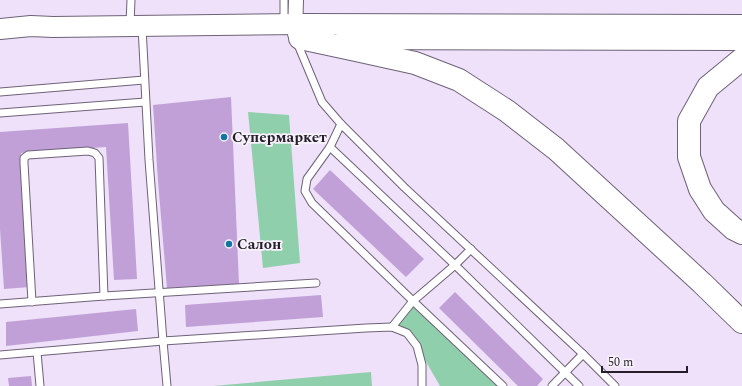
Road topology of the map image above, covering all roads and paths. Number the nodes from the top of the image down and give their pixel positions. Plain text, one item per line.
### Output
1 (132, 0) edge
2 (284, 0) edge
3 (296, 0) edge
4 (742, 25) edge
5 (3, 29) edge
6 (138, 29) junction
7 (293, 31) junction
8 (742, 40) edge
9 (742, 59) edge
10 (144, 80) junction
11 (0, 92) edge
12 (145, 102) junction
13 (0, 113) edge
14 (341, 124) junction
15 (330, 148) junction
16 (742, 233) edge
17 (471, 249) junction
18 (455, 265) junction
19 (316, 283) dead end
20 (160, 293) junction
21 (104, 296) junction
22 (32, 302) junction
23 (413, 302) junction
24 (0, 304) edge
25 (742, 322) edge
26 (392, 327) junction
27 (163, 341) junction
28 (37, 352) junction
29 (0, 354) edge
30 (582, 354) junction
31 (565, 373) junction
32 (40, 386) edge
33 (167, 386) edge
34 (422, 386) edge
35 (503, 386) edge
36 (552, 386) edge
37 (579, 386) edge
38 (614, 386) edge

1 - 6 lane
2 - 7 lane
3 - 7 street
4 - 7 main road
5 - 6 main road
6 - 7 main road
6 - 10 lane
7 - 8 main road
7 - 14 lane
7 - 25 main road
9 - 16 main road
10 - 11 lane
10 - 12 lane
12 - 13 lane
12 - 20 lane
14 - 15 lane
14 - 17 lane
15 - 18 lane
15 - 23 lane
17 - 18 lane
17 - 30 lane
18 - 23 lane
18 - 31 lane
19 - 20 lane
20 - 21 lane
20 - 27 lane
21 - 22 lane
21 - 22 lane
22 - 24 lane
23 - 26 lane
23 - 35 lane
26 - 27 lane
26 - 34 lane
27 - 28 lane
27 - 33 lane
28 - 29 lane
28 - 32 lane
30 - 31 lane
30 - 38 lane
31 - 36 lane
31 - 37 lane

